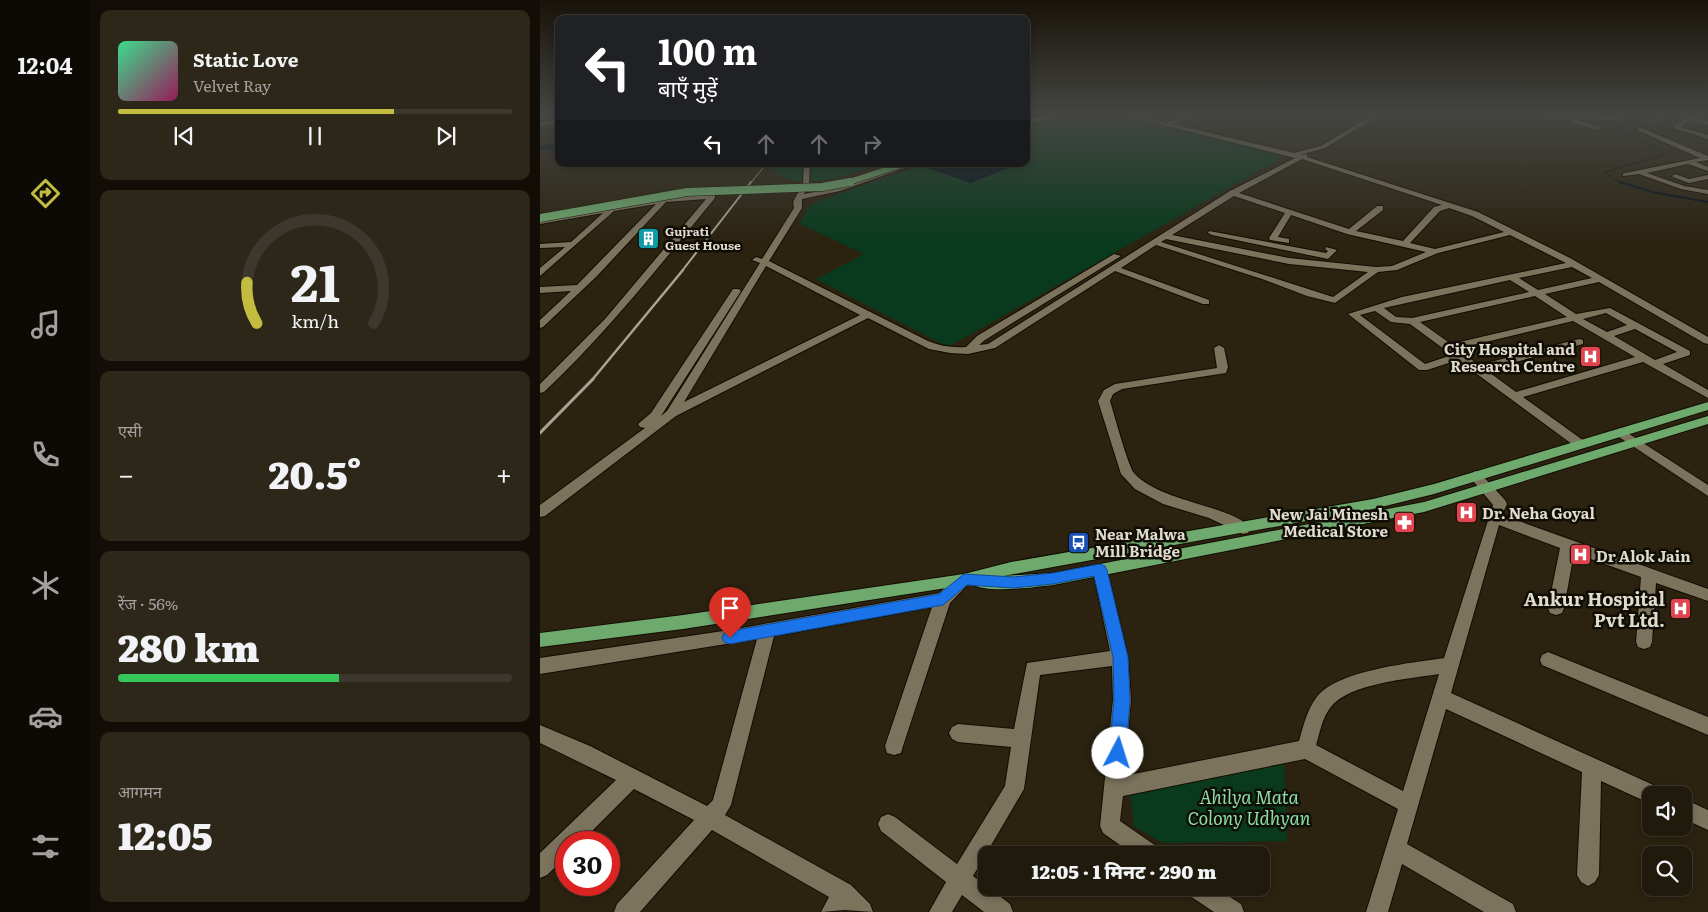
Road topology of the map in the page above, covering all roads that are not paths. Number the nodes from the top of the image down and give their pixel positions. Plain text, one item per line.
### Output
1 (1296, 157) edge
2 (1297, 157) edge
3 (1308, 157) edge
4 (1309, 157) edge
5 (1707, 158) edge
6 (1688, 162) junction
7 (1674, 165) junction
8 (807, 167) edge
9 (895, 167) edge
10 (903, 167) edge
11 (1653, 168) junction
12 (1708, 169) edge
13 (1639, 172) junction
14 (1625, 175) dead end
15 (1708, 177) edge
16 (1708, 192) edge
17 (1233, 193) junction
18 (664, 200) junction
19 (798, 200) junction
20 (1450, 205) junction
21 (1380, 208) dead end
22 (612, 210) junction
23 (1289, 212) junction
24 (540, 218) edge
25 (600, 219) junction
26 (540, 222) edge
27 (1496, 222) junction
28 (540, 230) edge
29 (1350, 232) junction
30 (1512, 232) junction
31 (1212, 233) dead end
32 (1163, 236) junction
33 (1332, 238) junction
34 (1153, 242) junction
35 (572, 244) junction
36 (1405, 244) junction
37 (540, 246) edge
38 (1435, 251) junction
39 (760, 261) junction
40 (1573, 264) junction
41 (1114, 268) junction
42 (1276, 269) junction
43 (1376, 270) junction
44 (540, 272) edge
45 (1512, 277) junction
46 (1600, 279) junction
47 (579, 288) junction
48 (540, 290) edge
49 (1538, 294) junction
50 (1206, 302) dead end
51 (1376, 307) junction
52 (867, 315) junction
53 (1575, 318) junction
54 (1412, 321) junction
55 (540, 326) edge
56 (1634, 326) junction
57 (1708, 334) edge
58 (1606, 336) junction
59 (1708, 341) edge
60 (1579, 342) dead end
61 (1219, 348) dead end
62 (1448, 348) junction
63 (968, 352) junction
64 (1460, 356) junction
65 (1644, 358) junction
66 (1654, 364) junction
67 (1477, 369) junction
68 (544, 382) edge
69 (540, 390) edge
70 (1708, 395) edge
71 (1514, 396) junction
72 (1708, 406) edge
73 (671, 414) junction
74 (656, 416) junction
75 (1708, 420) edge
76 (1620, 432) junction
77 (1636, 442) junction
78 (1580, 444) junction
79 (1475, 476) junction
80 (1489, 489) junction
81 (1708, 491) edge
82 (540, 502) edge
83 (540, 512) edge
84 (1494, 518) junction
85 (1260, 526) junction
86 (1244, 529) junction
87 (1267, 539) junction
88 (1568, 545) junction
89 (1100, 570) junction
90 (1649, 574) junction
91 (964, 580) junction
92 (1708, 595) edge
93 (943, 599) junction
94 (1556, 608) dead end
95 (768, 630) junction
96 (540, 640) edge
97 (1644, 642) dead end
98 (1120, 657) junction
99 (1548, 660) dead end
100 (1452, 664) junction
101 (540, 666) edge
102 (1442, 698) junction
103 (1708, 726) edge
104 (958, 732) dead end
105 (540, 734) edge
106 (1021, 739) junction
107 (894, 746) dead end
108 (1306, 748) junction
109 (1592, 767) junction
110 (632, 778) junction
111 (1115, 788) junction
112 (1642, 790) edge
113 (1409, 805) junction
114 (1692, 813) edge
115 (711, 818) junction
116 (1708, 820) edge
117 (888, 824) dead end
118 (1139, 846) edge
119 (1396, 849) junction
120 (540, 868) edge
121 (1588, 875) dead end
122 (960, 879) junction
123 (843, 893) junction
124 (1210, 896) edge
125 (625, 912) edge
126 (832, 912) edge
127 (862, 912) edge
128 (940, 912) edge
129 (1002, 912) edge
130 (1233, 912) edge
131 (1377, 912) edge
132 (1505, 912) edge

1 - 63 street
2 - 17 street
3 - 20 street
4 - 27 street
5 - 6 street
6 - 7 street
6 - 12 street
7 - 11 street
7 - 15 street
8 - 19 street
9 - 24 main road, bridge
10 - 19 street
11 - 13 street
11 - 15 street
13 - 14 street
13 - 16 street
17 - 23 street
17 - 32 street
18 - 22 street
18 - 47 street
18 - 68 street
19 - 39 street
20 - 27 street
20 - 36 street
21 - 29 street
22 - 25 street
22 - 26 street
23 - 33 street
23 - 33 street
25 - 28 street
25 - 35 street
27 - 30 street
27 - 57 street
29 - 33 street
29 - 36 street
30 - 38 street
30 - 40 street
31 - 33 street
32 - 34 street
32 - 42 street
34 - 41 street
34 - 42 street
35 - 37 street
35 - 44 street
36 - 38 street
38 - 43 street
39 - 52 street
39 - 73 street
39 - 74 street
40 - 45 street
40 - 46 street
41 - 50 street
41 - 63 street
42 - 43 street
42 - 43 street
45 - 49 street
45 - 51 street
46 - 49 street
46 - 59 street
47 - 48 street
47 - 55 street
49 - 53 street
49 - 54 street
51 - 54 street
51 - 64 street
52 - 63 street
52 - 73 street
53 - 56 street
53 - 58 street
53 - 62 street
54 - 62 street
56 - 58 street
56 - 66 street
58 - 65 street
60 - 67 street
61 - 86 street
62 - 64 street
64 - 67 street
65 - 66 street
65 - 71 street
66 - 70 street
67 - 71 street
68 - 69 street
71 - 78 street
72 - 76 main road
73 - 74 street
73 - 83 street
74 - 82 street
75 - 77 main road
76 - 77 street
76 - 78 main road
77 - 80 main road
77 - 81 street
78 - 79 main road
79 - 80 street
79 - 85 main road
80 - 84 street
80 - 87 main road
84 - 88 street
84 - 100 street
85 - 86 main road
85 - 87 main road
86 - 91 main road
87 - 89 main road
88 - 90 street
88 - 94 street
89 - 91 main road
89 - 98 street
90 - 92 street
90 - 97 street
91 - 93 street
91 - 96 main road
93 - 95 street
93 - 107 street
95 - 101 street
95 - 115 street
98 - 106 street
98 - 111 street
99 - 103 street
100 - 102 street
100 - 108 street
102 - 109 street
102 - 113 street
104 - 106 street
105 - 110 street
106 - 122 street
108 - 111 street
108 - 113 street
109 - 112 street
109 - 121 street
110 - 115 street
110 - 120 street
111 - 118 street
113 - 119 street
114 - 116 street
115 - 123 street
115 - 125 street
117 - 122 street
119 - 131 street
119 - 132 street
122 - 128 street
122 - 129 street
123 - 126 street
123 - 127 street
124 - 130 street

